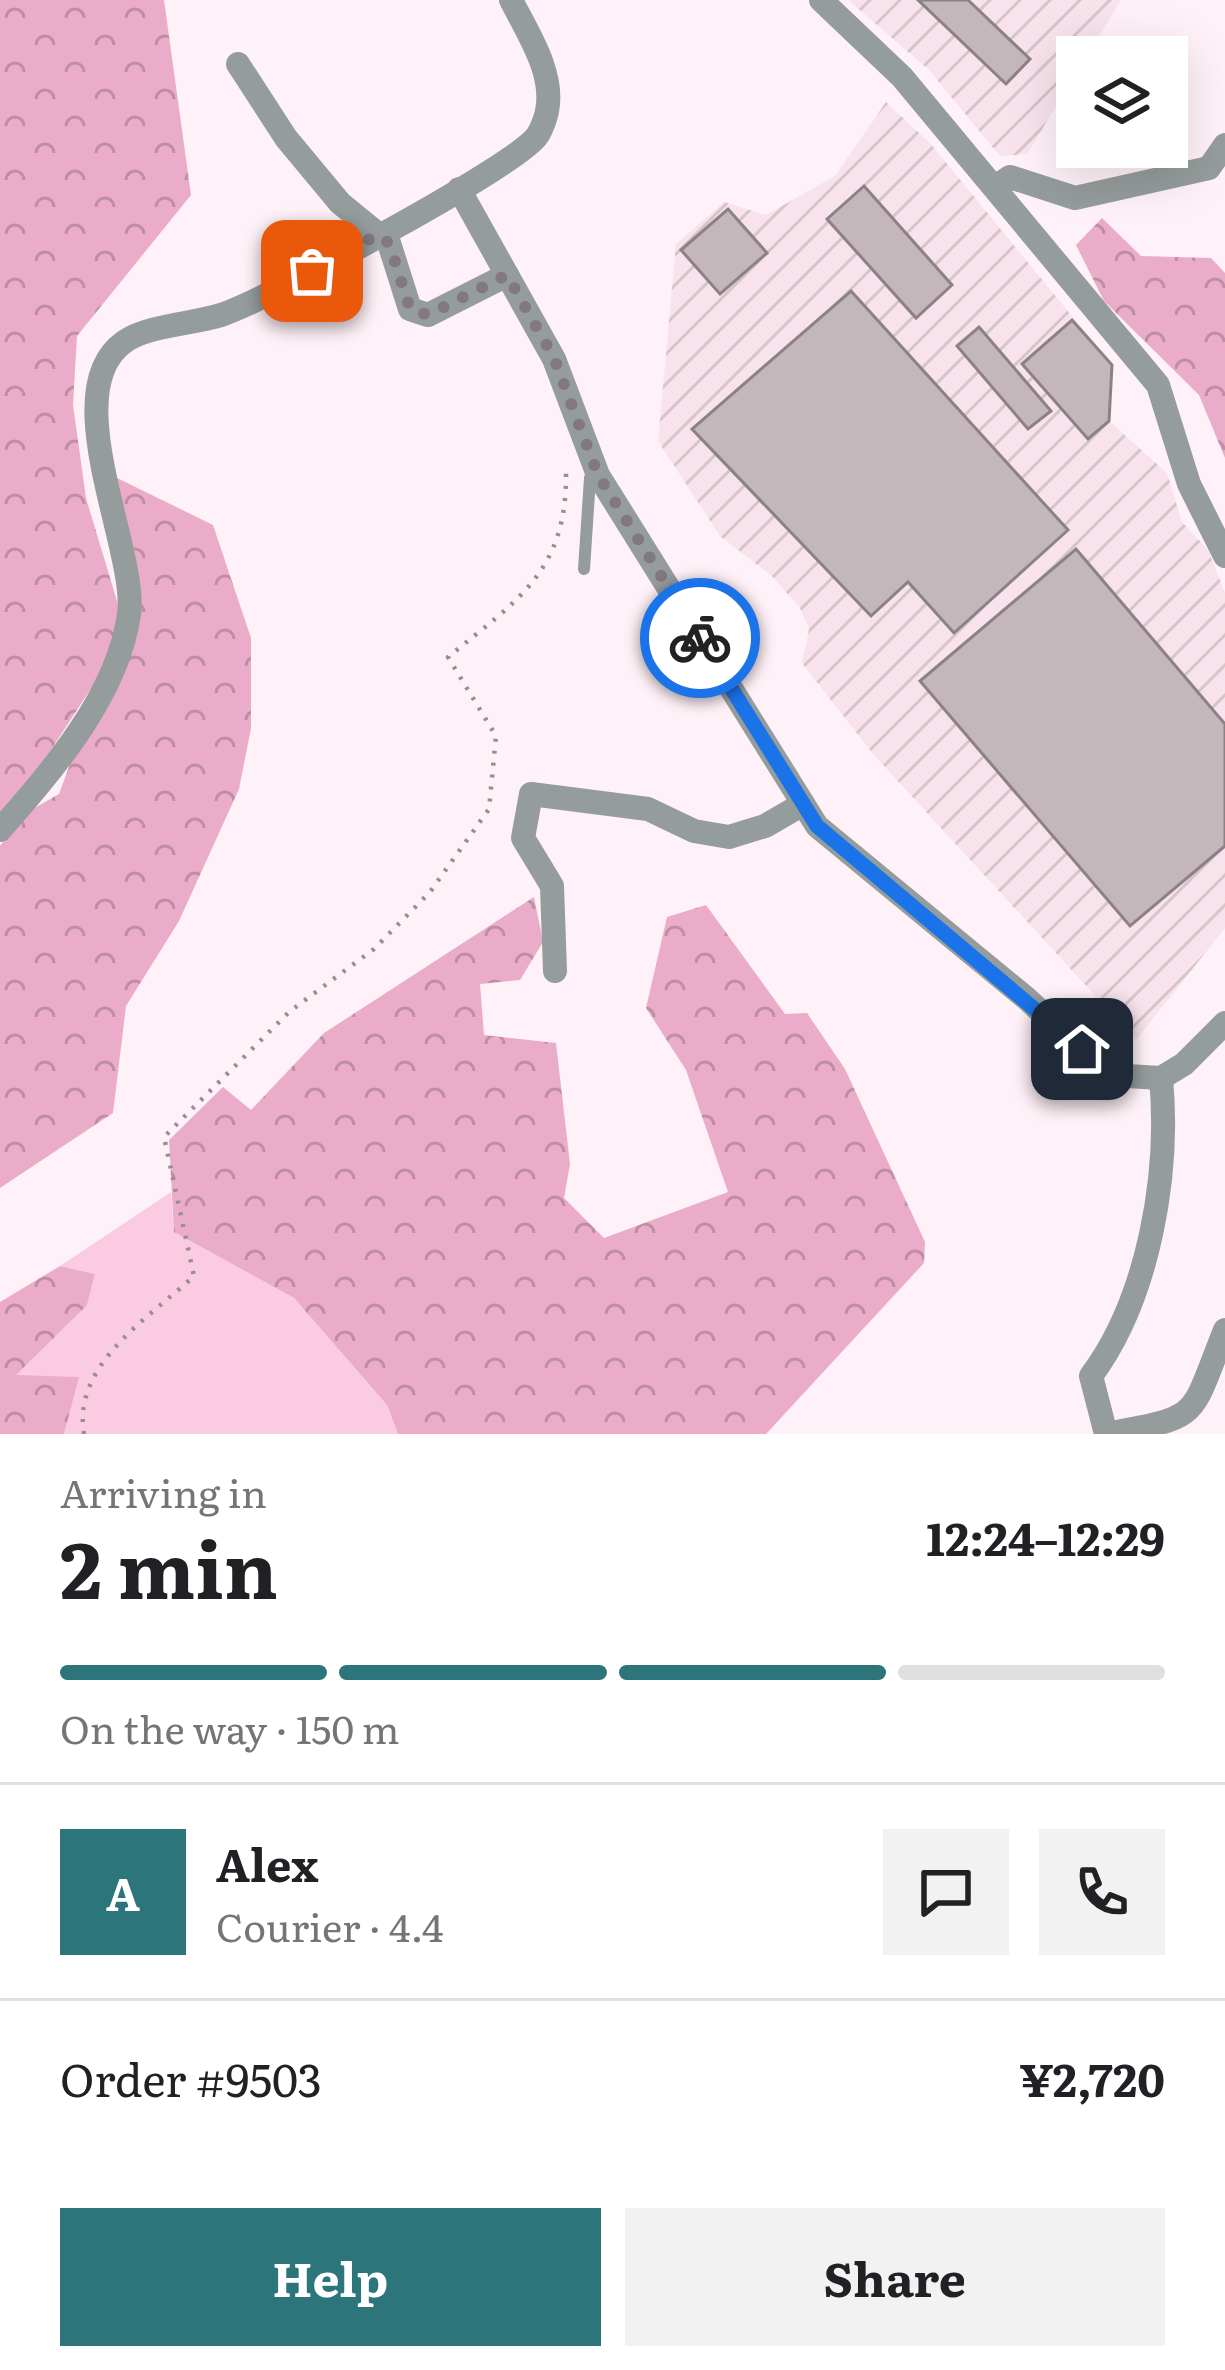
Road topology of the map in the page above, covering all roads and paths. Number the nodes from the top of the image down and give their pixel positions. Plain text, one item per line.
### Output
1 (511, 0) edge
2 (821, 0) edge
3 (238, 64) dead end
4 (1225, 145) edge
5 (995, 188) junction
6 (459, 189) junction
7 (377, 235) junction
8 (507, 275) junction
9 (594, 476) junction
10 (1225, 556) edge
11 (584, 569) dead end
12 (803, 805) junction
13 (0, 830) edge
14 (555, 971) dead end
15 (1225, 1023) edge
16 (1161, 1078) junction
17 (1225, 1330) edge
18 (84, 1434) edge
19 (1106, 1434) edge

1 - 6 street
2 - 5 street
3 - 7 street
4 - 5 street
5 - 10 street
6 - 7 street
6 - 8 street
7 - 8 street
7 - 13 street
8 - 9 street
9 - 11 lane
9 - 12 street
9 - 18 path
12 - 14 street
12 - 16 street
15 - 16 street
16 - 19 street
17 - 19 street

